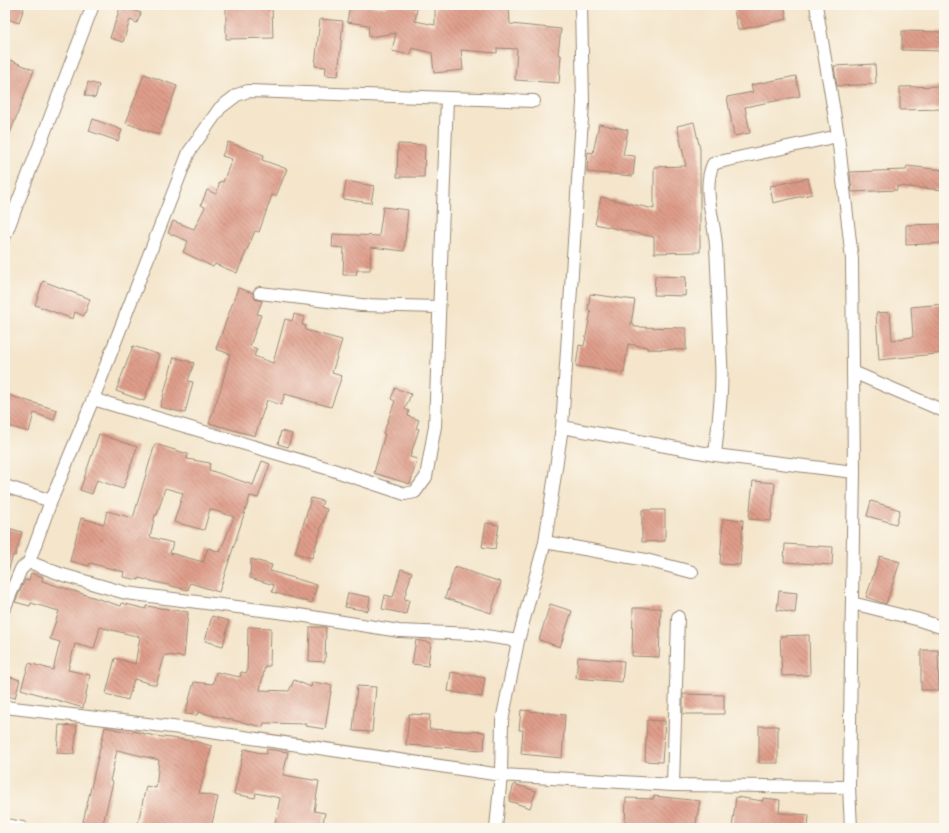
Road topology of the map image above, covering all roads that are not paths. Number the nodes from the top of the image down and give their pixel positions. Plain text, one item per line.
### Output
1 (93, 5) edge
2 (581, 5) edge
3 (816, 5) edge
4 (447, 98) junction
5 (534, 101) dead end
6 (838, 136) junction
7 (5, 236) edge
8 (260, 294) dead end
9 (439, 307) junction
10 (853, 372) junction
11 (93, 399) junction
12 (944, 411) edge
13 (562, 427) junction
14 (715, 455) junction
15 (854, 472) junction
16 (5, 486) edge
17 (51, 501) junction
18 (545, 542) junction
19 (29, 562) junction
20 (692, 572) dead end
21 (852, 603) junction
22 (5, 607) edge
23 (678, 617) dead end
24 (944, 628) edge
25 (518, 641) junction
26 (5, 707) edge
27 (501, 775) junction
28 (673, 785) junction
29 (849, 787) junction
30 (5, 825) edge
31 (22, 828) edge
32 (496, 828) edge
33 (851, 828) edge

1 - 7 street
2 - 13 street
3 - 6 street
4 - 5 street
4 - 9 street
4 - 11 street
6 - 10 street
6 - 14 street
8 - 9 street
9 - 11 street
10 - 12 street
10 - 15 street
11 - 17 street
13 - 14 street
13 - 18 street
14 - 15 street
15 - 21 street
16 - 17 street
17 - 19 street
18 - 20 street
18 - 25 street
19 - 22 street
19 - 25 street
21 - 24 street
21 - 29 street
23 - 28 street
25 - 27 street
26 - 27 street
27 - 28 street
27 - 32 street
28 - 29 street
29 - 33 street
30 - 31 street

